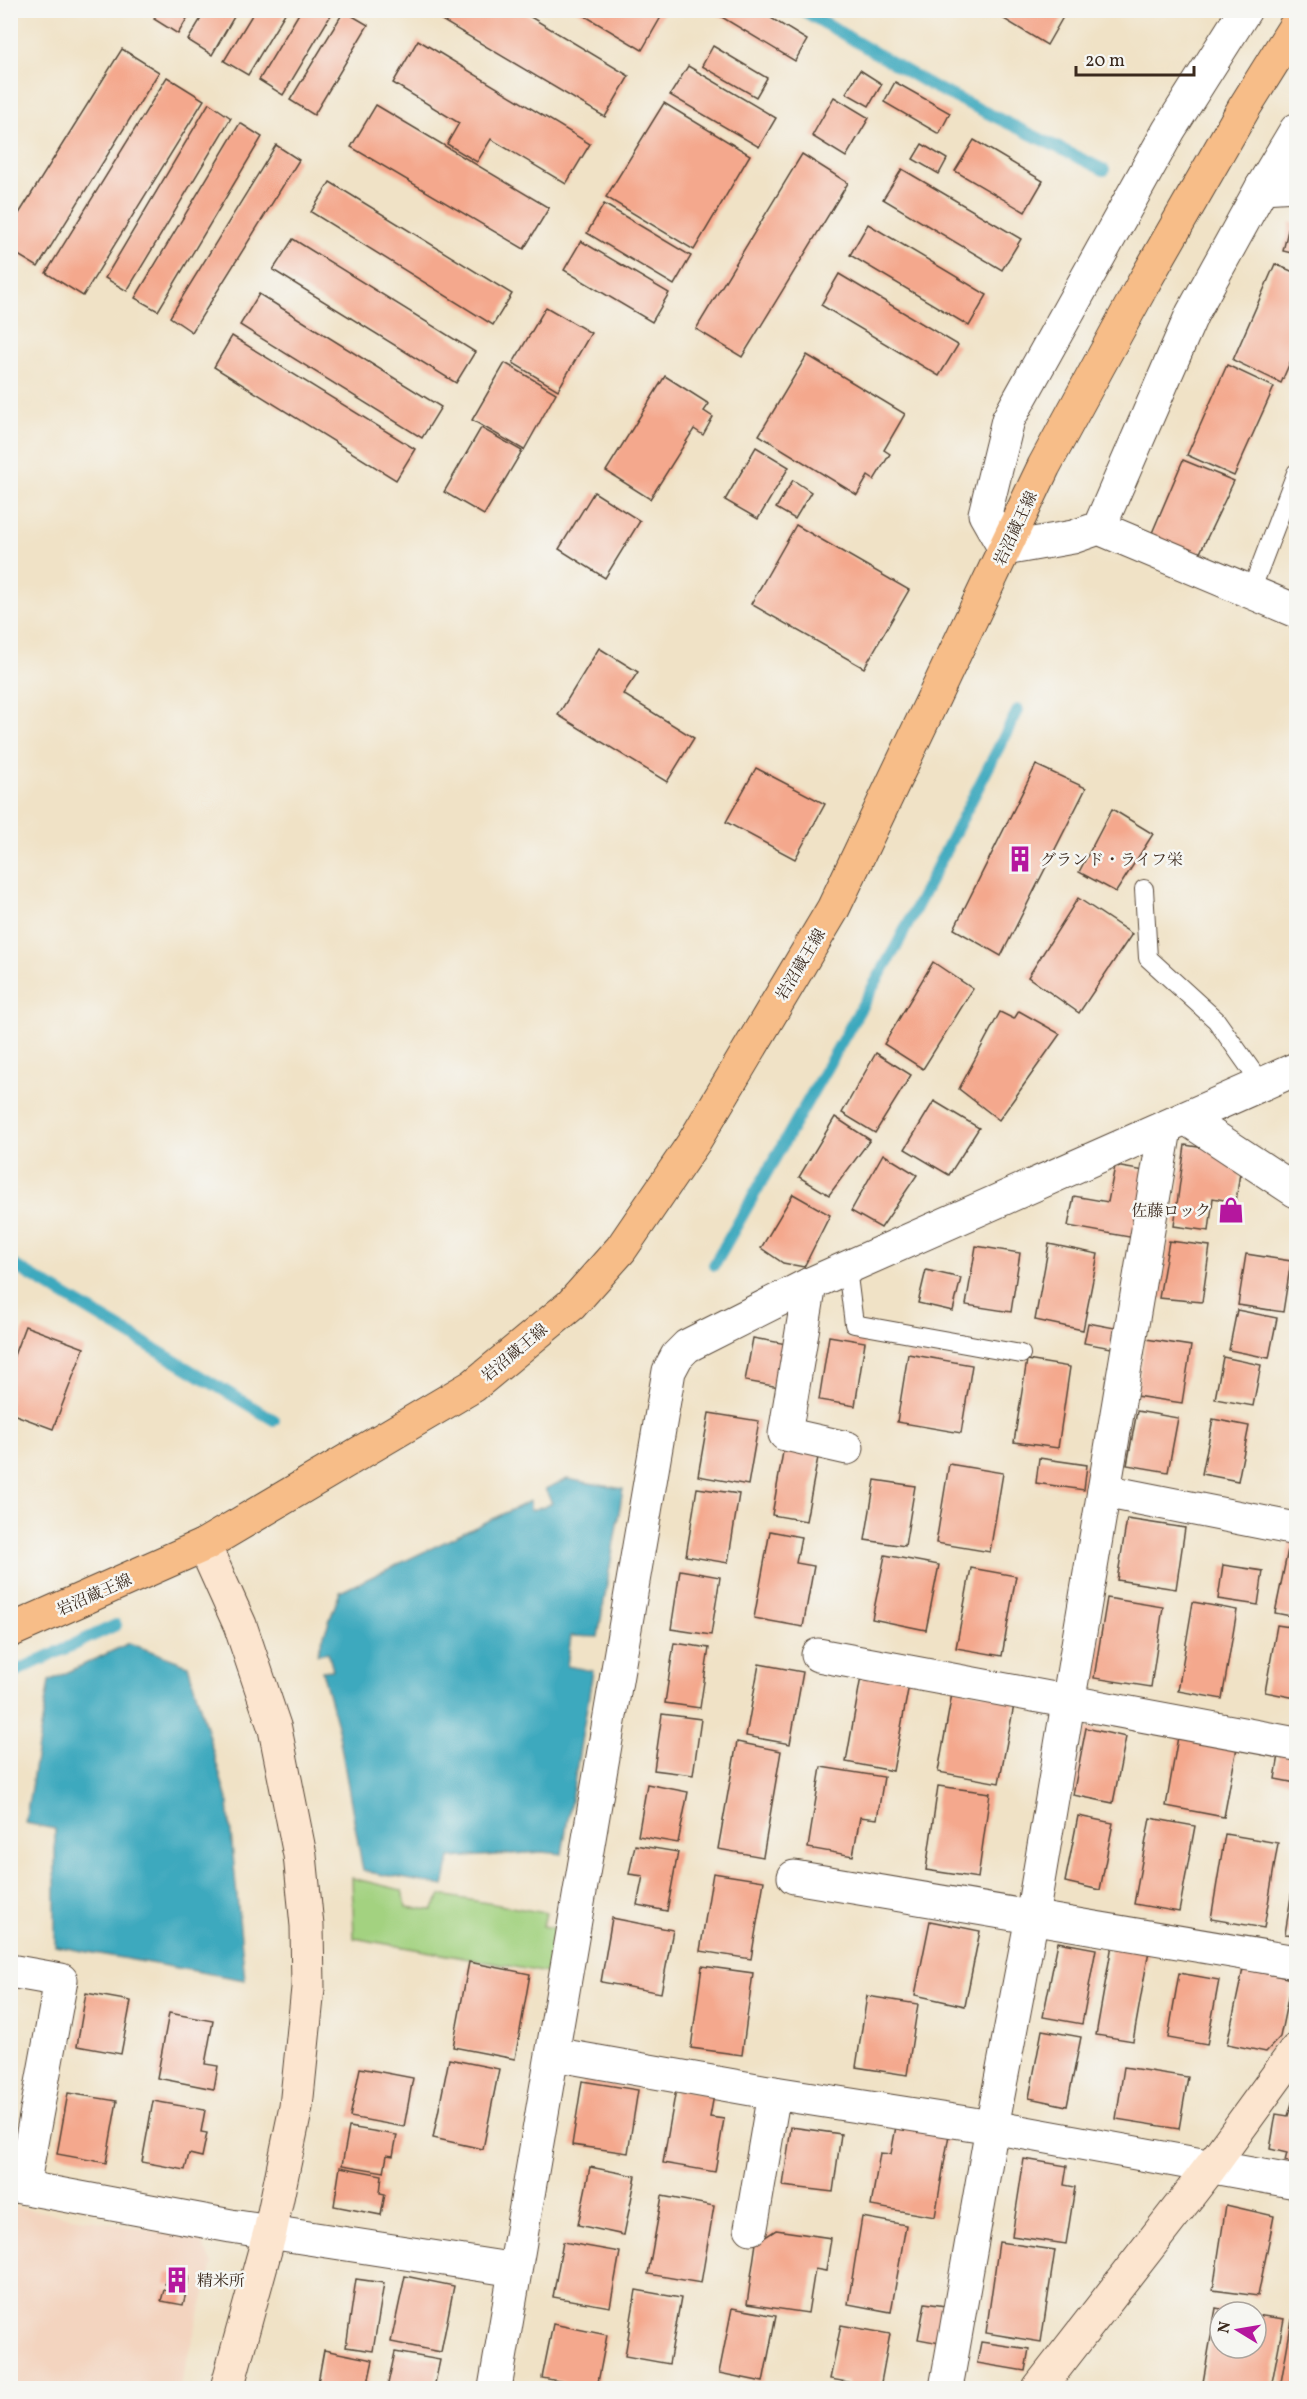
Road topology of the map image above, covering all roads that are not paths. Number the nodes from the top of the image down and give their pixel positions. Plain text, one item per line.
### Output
1 (1245, 10) edge
2 (1296, 25) edge
3 (1296, 130) edge
4 (1296, 185) edge
5 (1262, 187) junction
6 (1296, 473) edge
7 (1099, 528) junction
8 (1005, 549) junction
9 (1251, 591) junction
10 (1296, 611) edge
11 (1144, 889) dead end
12 (1296, 1069) edge
13 (1262, 1085) junction
14 (1176, 1124) junction
15 (1296, 1191) edge
16 (847, 1268) junction
17 (810, 1284) junction
18 (1021, 1354) dead end
19 (848, 1448) dead end
20 (1104, 1491) junction
21 (1296, 1529) edge
22 (204, 1545) junction
23 (10, 1631) edge
24 (818, 1655) dead end
25 (1068, 1703) junction
26 (1296, 1744) edge
27 (794, 1877) dead end
28 (1032, 1917) junction
29 (1296, 1962) edge
30 (10, 1971) edge
31 (1296, 2049) edge
32 (553, 2054) junction
33 (774, 2092) junction
34 (992, 2127) junction
35 (1210, 2168) junction
36 (1296, 2182) edge
37 (17, 2186) edge
38 (750, 2228) dead end
39 (270, 2232) junction
40 (515, 2270) junction
41 (227, 2388) edge
42 (495, 2388) edge
43 (946, 2388) edge
44 (1039, 2388) edge

1 - 8 street
2 - 8 main road, 岩沼蔵王線
3 - 5 street
4 - 5 street
5 - 7 street
6 - 9 lane
7 - 8 street
7 - 9 street
8 - 22 main road, 岩沼蔵王線
9 - 10 street
11 - 13 lane
12 - 13 street
13 - 14 street
14 - 15 street
14 - 16 street
14 - 20 street
16 - 17 street
16 - 18 lane
17 - 19 street
17 - 32 street
20 - 21 street
20 - 25 street
22 - 23 main road, 岩沼蔵王線
22 - 39 street
24 - 25 street
25 - 26 street
25 - 28 street
27 - 28 street
28 - 29 street
28 - 34 street
30 - 37 street
31 - 35 street
32 - 33 street
32 - 40 street
33 - 34 street
33 - 38 street
34 - 35 street
34 - 43 street
35 - 36 street
35 - 44 street
37 - 39 street
39 - 40 street
39 - 41 street
40 - 42 street

